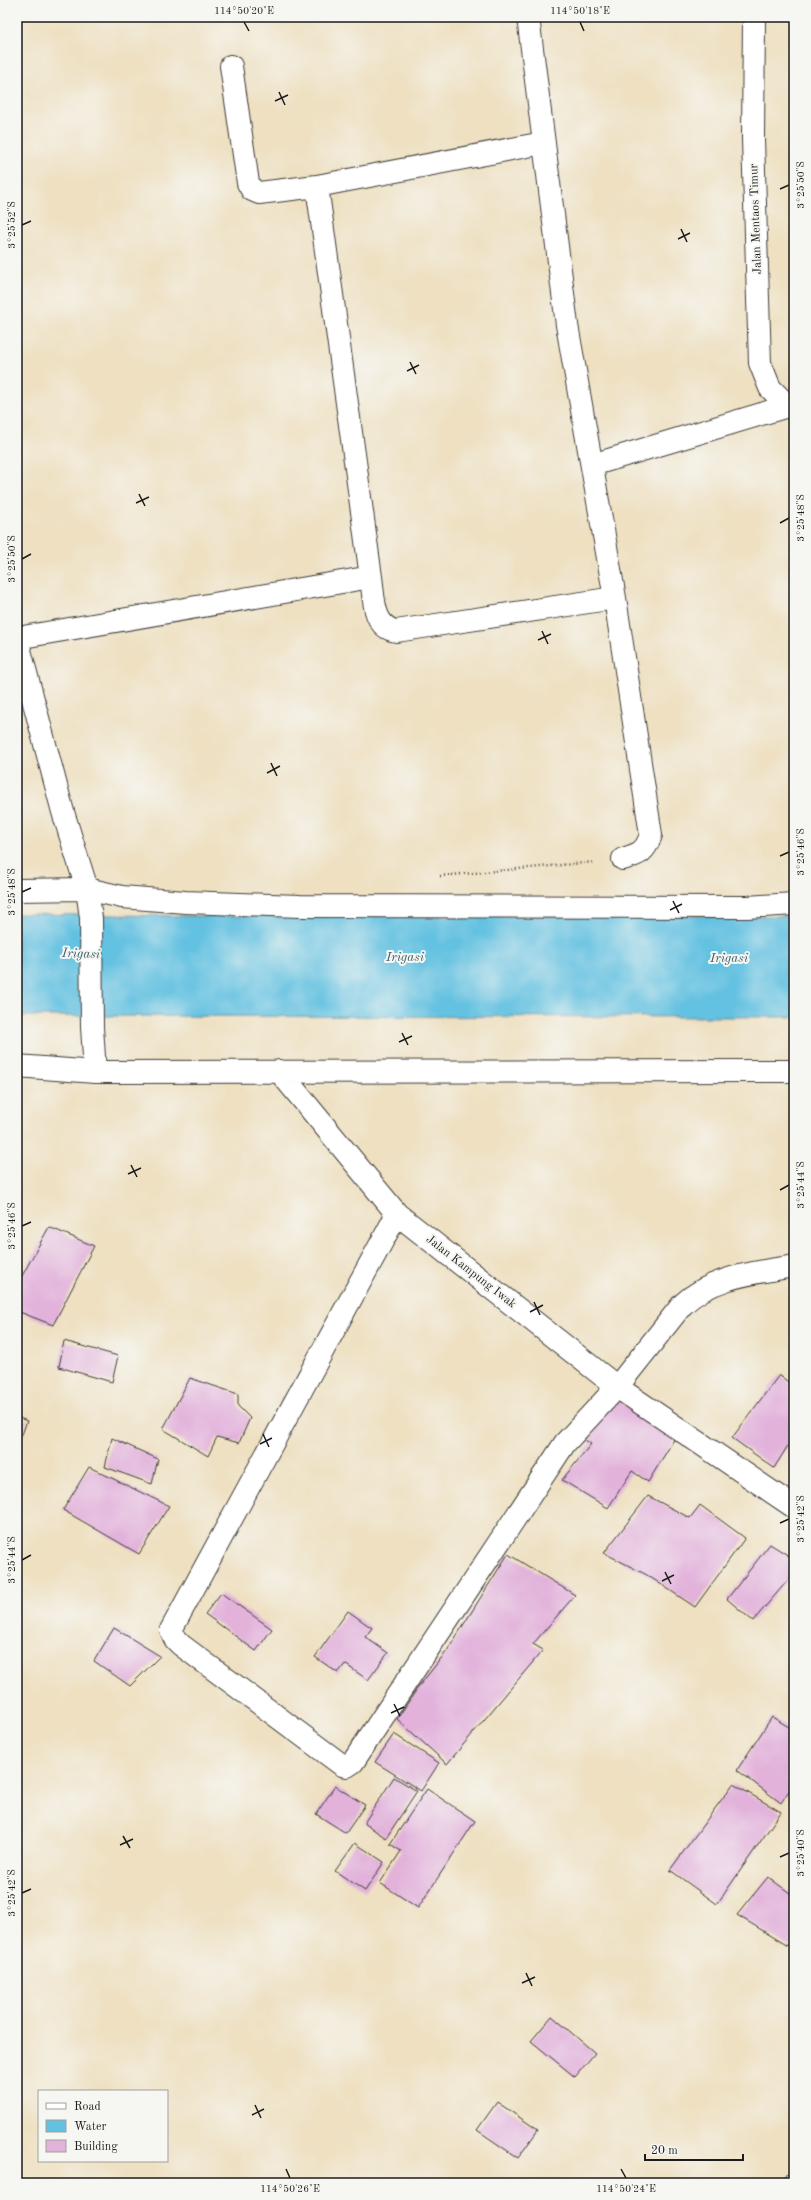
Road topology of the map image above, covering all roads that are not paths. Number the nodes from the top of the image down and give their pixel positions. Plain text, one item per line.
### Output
1 (528, 17) edge
2 (754, 17) edge
3 (231, 66) dead end
4 (543, 143) junction
5 (317, 186) junction
6 (791, 406) edge
7 (592, 466) junction
8 (371, 577) junction
9 (615, 598) junction
10 (17, 638) edge
11 (22, 679) edge
12 (623, 859) road end
13 (87, 889) junction
14 (17, 890) edge
15 (794, 904) edge
16 (17, 1066) edge
17 (279, 1071) junction
18 (794, 1071) edge
19 (95, 1072) junction
20 (397, 1214) junction
21 (794, 1266) edge
22 (617, 1386) junction
23 (794, 1507) edge

1 - 4 street
2 - 6 street, Jalan Mentaos Timur
3 - 5 street
4 - 5 street
4 - 7 street
5 - 8 street
6 - 7 street
7 - 9 street
8 - 9 street
8 - 10 street
9 - 12 street
10 - 11 street
11 - 13 street
13 - 14 street
13 - 15 street
13 - 19 street
16 - 19 street
17 - 18 street
17 - 19 street
17 - 20 street, Jalan Kampung Iwak
20 - 22 street, Jalan Kampung Iwak
20 - 22 street
21 - 22 street
22 - 23 street, Jalan Kampung Iwak

